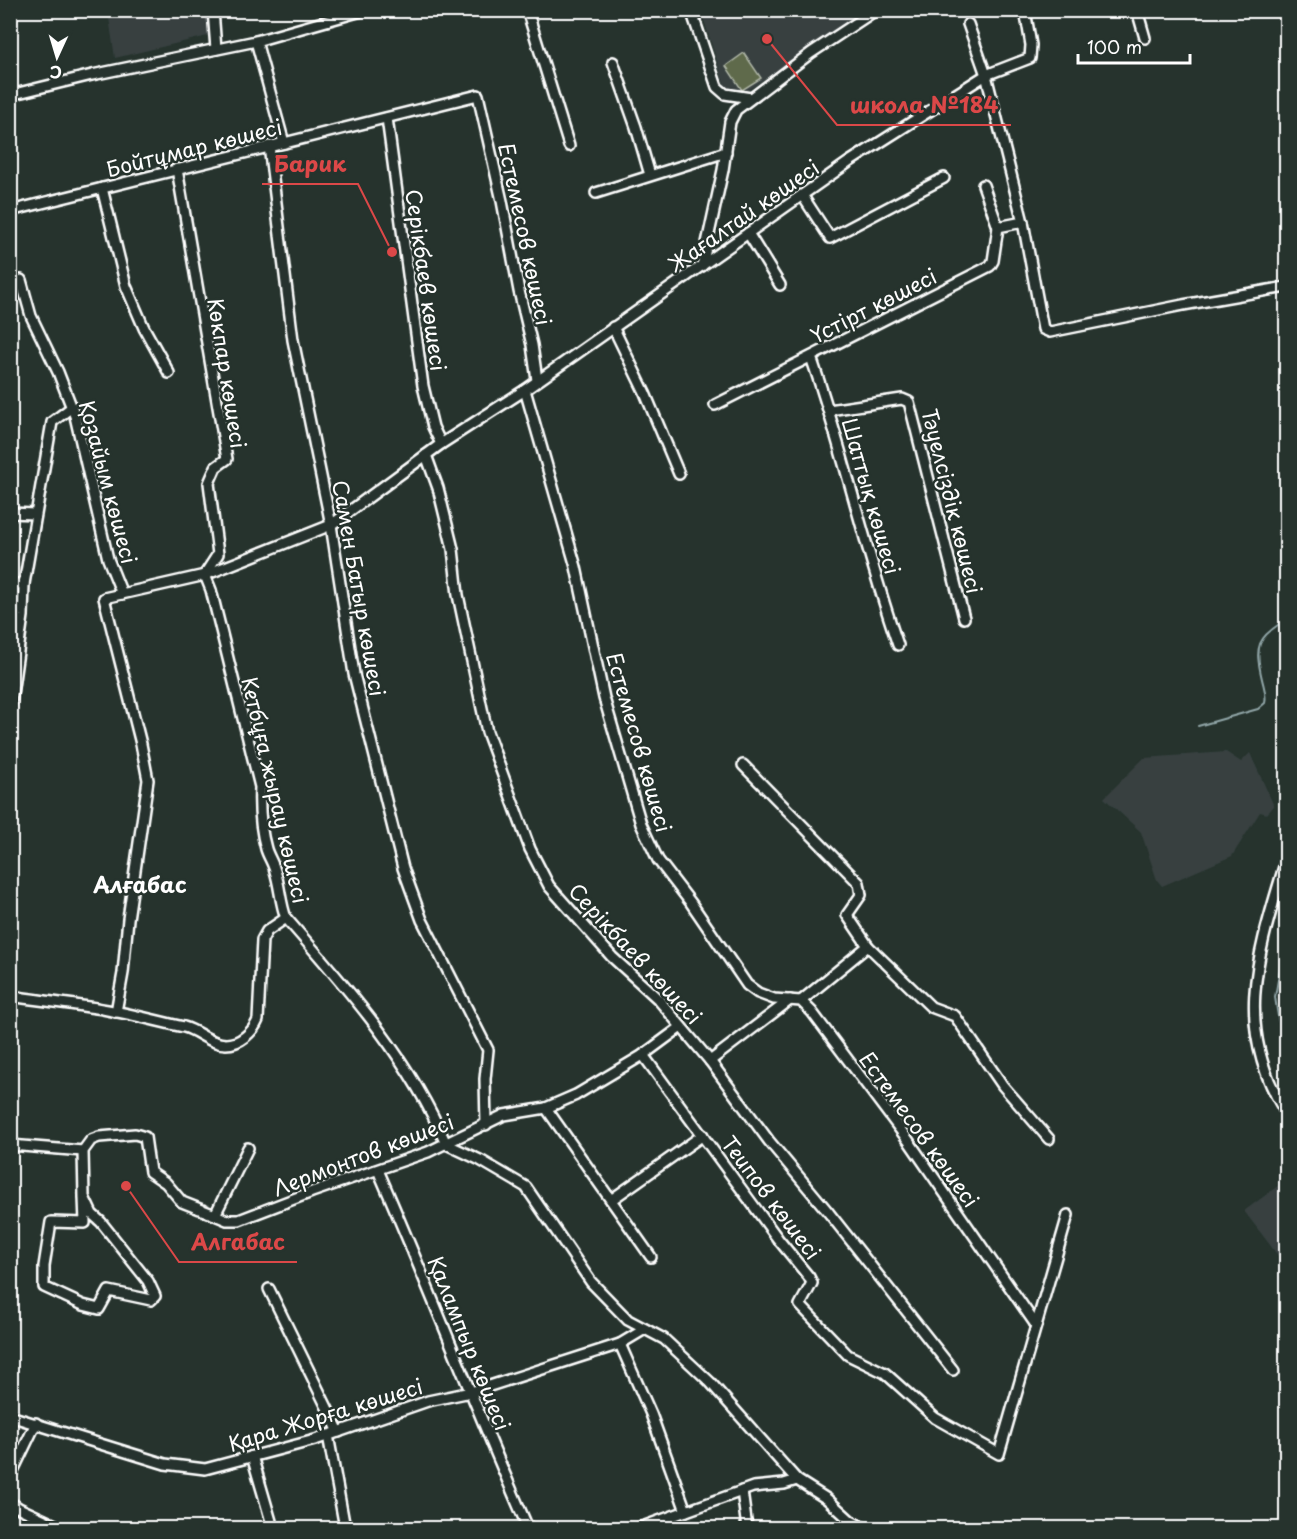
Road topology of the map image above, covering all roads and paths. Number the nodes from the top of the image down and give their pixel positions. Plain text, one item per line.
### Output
1 (213, 10) edge
2 (365, 10) edge
3 (526, 10) edge
4 (691, 10) edge
5 (876, 10) edge
6 (1025, 10) edge
7 (1137, 10) edge
8 (968, 24) dead end
9 (1145, 38) dead end
10 (255, 41) junction
11 (216, 49) junction
12 (613, 62) dead end
13 (986, 75) junction
14 (10, 95) edge
15 (478, 95) joint
16 (751, 98) junction
17 (387, 118) junction
18 (284, 143) junction
19 (269, 146) junction
20 (569, 146) dead end
21 (726, 152) junction
22 (177, 169) junction
23 (650, 176) junction
24 (944, 178) dead end
25 (983, 185) dead end
26 (102, 188) junction
27 (596, 193) dead end
28 (802, 195) junction
29 (10, 211) edge
30 (1023, 222) junction
31 (999, 227) junction
32 (748, 233) junction
33 (702, 266) junction
34 (21, 280) dead end
35 (780, 285) dead end
36 (1287, 287) edge
37 (613, 327) junction
38 (811, 357) junction
39 (169, 374) dead end
40 (537, 380) junction
41 (525, 390) junction
42 (715, 405) dead end
43 (72, 407) junction
44 (830, 410) junction
45 (441, 444) junction
46 (426, 455) junction
47 (679, 474) dead end
48 (10, 513) edge
49 (35, 514) junction
50 (331, 525) junction
51 (205, 575) junction
52 (10, 584) edge
53 (24, 584) junction
54 (122, 594) junction
55 (964, 618) dead end
56 (898, 645) dead end
57 (10, 709) edge
58 (743, 765) dead end
59 (1287, 860) edge
60 (285, 918) junction
61 (868, 946) junction
62 (10, 996) edge
63 (790, 1000) junction
64 (801, 1001) junction
65 (116, 1012) junction
66 (681, 1027) junction
67 (643, 1055) junction
68 (710, 1061) junction
69 (546, 1108) junction
70 (1287, 1113) edge
71 (486, 1125) junction
72 (703, 1135) junction
73 (1049, 1139) dead end
74 (446, 1144) junction
75 (10, 1145) edge
76 (248, 1148) dead end
77 (83, 1151) junction
78 (378, 1170) junction
79 (84, 1197) junction
80 (610, 1200) junction
81 (215, 1215) junction
82 (1068, 1215) dead end
83 (651, 1257) dead end
84 (269, 1289) dead end
85 (1036, 1325) junction
86 (645, 1329) junction
87 (620, 1344) junction
88 (953, 1370) dead end
89 (471, 1392) junction
90 (10, 1416) edge
91 (36, 1423) junction
92 (339, 1431) junction
93 (328, 1435) junction
94 (252, 1456) junction
95 (10, 1477) edge
96 (797, 1480) junction
97 (742, 1491) junction
98 (10, 1502) edge
99 (686, 1511) junction
100 (62, 1528) edge
101 (273, 1528) edge
102 (345, 1528) edge
103 (528, 1528) edge
104 (639, 1528) edge
105 (747, 1528) edge
106 (864, 1528) edge

1 - 11 street
2 - 10 street
3 - 20 street
4 - 16 street
5 - 16 street
6 - 13 street, Жағалтай көшесі
7 - 9 street
8 - 13 street
10 - 11 street
10 - 18 street
11 - 14 street
12 - 23 street
13 - 28 street, Жағалтай көшесі
13 - 30 street
15 - 17 street, Бойтұмар көшесі
15 - 40 street, Естемесов көшесі
16 - 21 street
17 - 18 street, Бойтұмар көшесі
17 - 45 street, Серікбаев көшесі
18 - 19 street, Бойтұмар көшесі
19 - 22 street, Бойтұмар көшесі
19 - 50 street, Самен Батыр көшесі
21 - 23 street
21 - 33 street
22 - 26 street, Бойтұмар көшесі
22 - 51 street, Көкпар көшесі
23 - 27 street
24 - 28 street
25 - 31 street
26 - 29 street, Бойтұмар көшесі
26 - 39 street
28 - 32 street, Жағалтай көшесі
30 - 31 street
30 - 36 street
31 - 38 street, Үстірт көшесі
32 - 33 street, Жағалтай көшесі
32 - 35 street
33 - 37 street, Жағалтай көшесі
34 - 43 street, Қозайым көшесі
37 - 40 street, Жағалтай көшесі
37 - 47 street
38 - 42 street, Үстірт көшесі
38 - 44 street, Шаттық көшесі
40 - 41 street, Жағалтай көшесі
41 - 45 street, Жағалтай көшесі
41 - 63 street, Естемесов көшесі
43 - 49 street
43 - 54 street, Қозайым көшесі
44 - 55 street, Тәуелсіздік көшесі
44 - 56 street, Шаттық көшесі
45 - 46 street, Жағалтай көшесі
46 - 50 street
46 - 66 street, Серікбаев көшесі
48 - 49 street
49 - 53 street
50 - 51 street
50 - 71 street, Самен Батыр көшесі
51 - 54 street
51 - 60 street, Кетбұға жырау көшесі
52 - 53 street
53 - 57 street
54 - 65 street
58 - 61 street
59 - 70 street
60 - 65 street
60 - 74 street, Кетбұға жырау көшесі
61 - 64 street
61 - 73 street
62 - 65 street
63 - 64 street, Естемесов көшесі
63 - 68 street
64 - 85 street, Естемесов көшесі
66 - 67 street, Лермонтов көшесі
66 - 68 street, Серікбаев көшесі
67 - 69 street, Лермонтов көшесі
67 - 72 street, Теипов көшесі
68 - 88 street, Серікбаев көшесі
69 - 71 street, Лермонтов көшесі
69 - 80 street
71 - 74 street, Лермонтов көшесі
72 - 80 street
72 - 85 street, Теипов көшесі
74 - 78 street, Лермонтов көшесі
74 - 86 street
75 - 77 street
76 - 81 street
77 - 79 street
77 - 81 street, Лермонтов көшесі
78 - 81 street, Лермонтов көшесі
78 - 89 street, Қалампыр көшесі
79 - 79 street
80 - 83 street
82 - 85 street
84 - 92 street
86 - 87 street, Қара Жорға көшесі
86 - 96 street
87 - 89 street, Қара Жорға көшесі
87 - 99 street
89 - 92 street, Қара Жорға көшесі
89 - 103 street, Қалампыр көшесі
90 - 91 street, Қара Жорға көшесі
91 - 94 street, Қара Жорға көшесі
91 - 95 street
92 - 93 street, Қара Жорға көшесі
93 - 94 street, Қара Жорға көшесі
93 - 102 street
94 - 101 street
96 - 97 street
96 - 106 street
97 - 99 street
97 - 105 street
98 - 100 street
99 - 104 street

